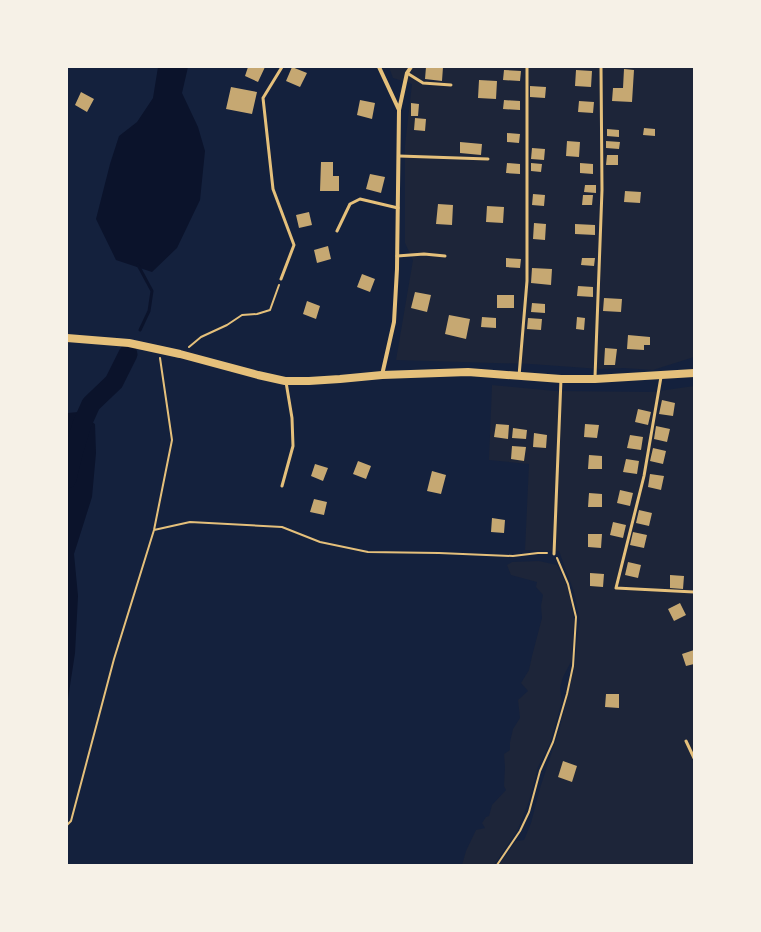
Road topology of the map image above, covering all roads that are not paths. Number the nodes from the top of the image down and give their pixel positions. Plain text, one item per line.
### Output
1 (282, 67) edge
2 (380, 67) edge
3 (411, 67) edge
4 (527, 67) edge
5 (601, 67) edge
6 (407, 73) junction
7 (451, 85) dead end
8 (400, 110) junction
9 (399, 156) junction
10 (488, 159) dead end
11 (398, 208) junction
12 (337, 231) dead end
13 (397, 256) junction
14 (444, 256) dead end
15 (281, 279) road end
16 (67, 338) edge
17 (694, 373) edge
18 (382, 375) junction
19 (661, 375) junction
20 (520, 376) junction
21 (561, 379) junction
22 (595, 379) junction
23 (285, 381) junction
24 (282, 486) dead end
25 (554, 554) road end
26 (694, 592) edge
27 (686, 740) dead end
28 (694, 758) edge

1 - 15 lane
2 - 8 street
3 - 6 street
4 - 20 lane
5 - 22 lane
6 - 7 lane
6 - 8 street
8 - 9 street
9 - 10 lane
9 - 11 street
11 - 12 lane
11 - 13 street
13 - 14 lane
13 - 18 street
16 - 23 main road
17 - 19 main road
18 - 20 main road
18 - 23 main road
19 - 22 main road
19 - 26 lane
20 - 21 main road
21 - 22 main road
21 - 25 lane
23 - 24 lane
27 - 28 lane

